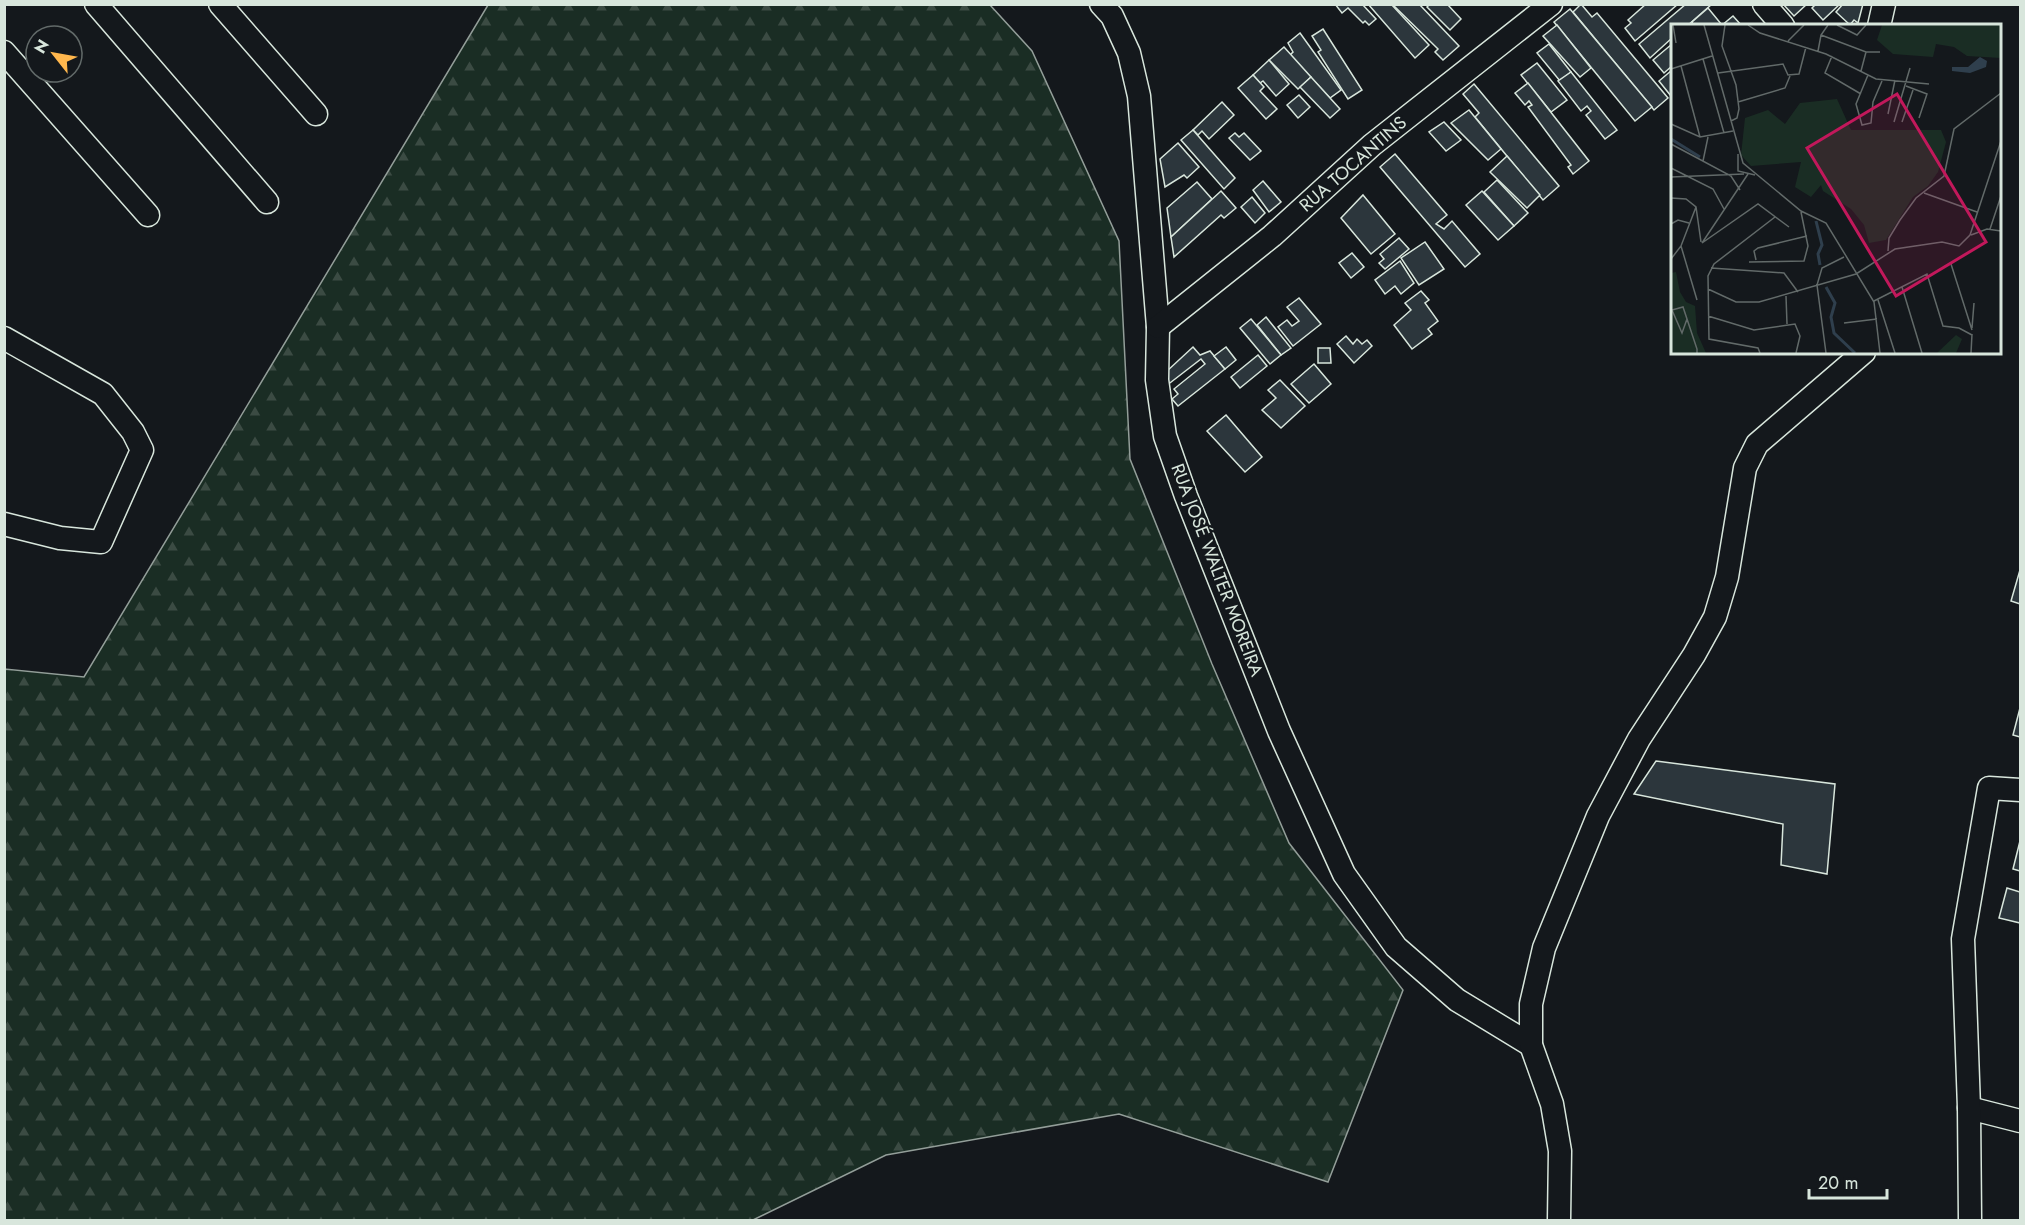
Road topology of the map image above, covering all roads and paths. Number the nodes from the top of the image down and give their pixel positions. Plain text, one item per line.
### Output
1 (96, 4) edge
2 (220, 4) edge
3 (1101, 4) edge
4 (1551, 4) edge
5 (1764, 4) edge
6 (1884, 4) edge
7 (1781, 24) edge
8 (1879, 24) edge
9 (4, 52) edge
10 (316, 114) dead end
11 (267, 202) dead end
12 (148, 215) dead end
13 (1158, 327) junction
14 (4, 338) edge
15 (1862, 354) edge
16 (4, 524) edge
17 (2020, 790) edge
18 (1531, 1045) junction
19 (1969, 1108) junction
20 (2020, 1121) edge
21 (1558, 1221) edge
22 (1970, 1221) edge

1 - 11 street
2 - 10 street
3 - 13 street, RUA JOSÉ WALTER MOREIRA
4 - 13 street, RUA TOCANTINS
5 - 7 street
6 - 8 street
9 - 12 street
13 - 18 street, RUA JOSÉ WALTER MOREIRA
14 - 16 street
15 - 18 street
17 - 19 street
18 - 21 street
19 - 20 street
19 - 22 street

